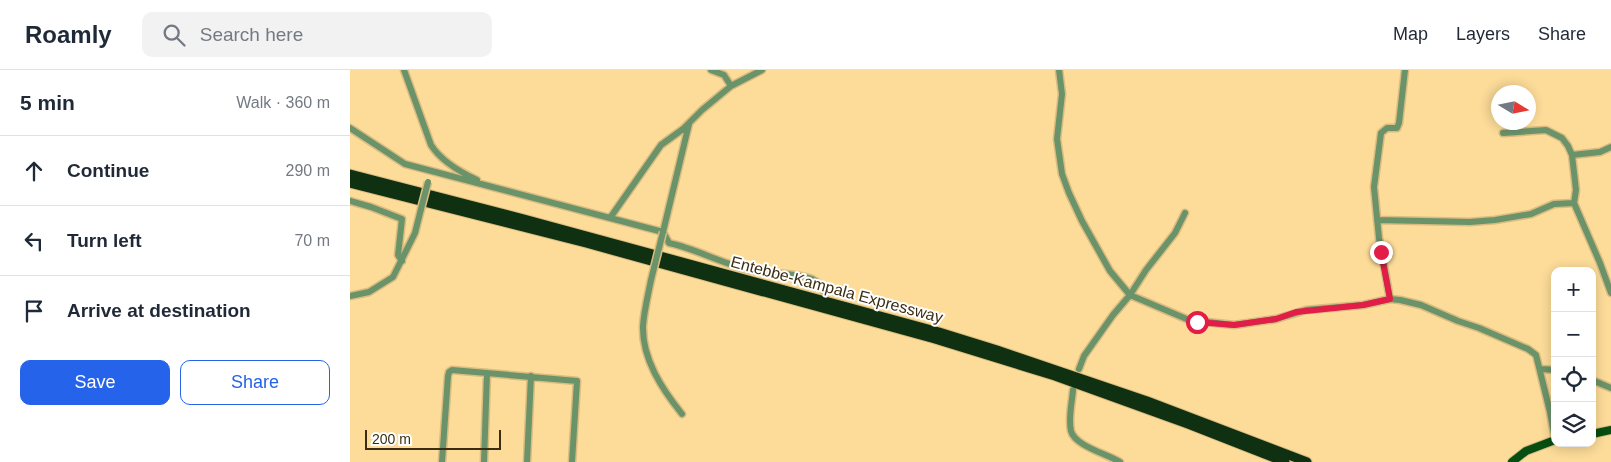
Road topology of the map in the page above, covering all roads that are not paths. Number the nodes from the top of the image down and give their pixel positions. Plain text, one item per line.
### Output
1 (404, 70) edge
2 (711, 70) edge
3 (762, 70) edge
4 (1059, 70) edge
5 (1406, 70) edge
6 (731, 86) junction
7 (689, 123) junction
8 (350, 128) edge
9 (1502, 133) dead end
10 (1611, 147) edge
11 (1572, 155) junction
12 (430, 172) junction
13 (350, 174) edge
14 (350, 183) edge
15 (488, 185) junction
16 (350, 202) edge
17 (1574, 203) junction
18 (1185, 212) dead end
19 (610, 218) junction
20 (1377, 220) junction
21 (663, 232) junction
22 (402, 261) junction
23 (825, 293) dead end
24 (1611, 293) edge
25 (1130, 295) junction
26 (350, 296) edge
27 (1390, 299) junction
28 (1079, 369) dead end
29 (1541, 369) junction
30 (1551, 370) edge
31 (487, 373) junction
32 (531, 376) junction
33 (1596, 382) edge
34 (1611, 388) edge
35 (1073, 390) dead end
36 (682, 414) dead end
37 (1551, 420) edge
38 (1611, 430) edge
39 (1596, 433) edge
40 (1551, 441) edge
41 (442, 462) edge
42 (484, 462) edge
43 (527, 462) edge
44 (572, 462) edge
45 (1120, 462) edge
46 (1285, 462) edge
47 (1307, 462) edge
48 (1512, 462) edge

1 - 15 street
2 - 6 street
3 - 6 street
4 - 25 street
5 - 20 street
6 - 7 street
7 - 19 street
7 - 21 street
8 - 12 street
9 - 11 street
10 - 11 street
11 - 17 street
12 - 15 street
12 - 22 street, bridge
13 - 47 highway, Entebbe-Kampala Expressway
14 - 46 highway, Entebbe-Kampala Expressway
15 - 19 street
16 - 22 street
17 - 20 street
17 - 24 street
18 - 25 street
19 - 21 street
20 - 27 street
21 - 23 street
21 - 36 street, bridge
22 - 26 street
25 - 27 street
25 - 28 street
27 - 29 street
29 - 30 street
29 - 37 street
31 - 32 street
31 - 41 street
31 - 42 street
32 - 43 street
32 - 44 street
33 - 34 street
35 - 45 street
38 - 39 main road
40 - 48 main road

